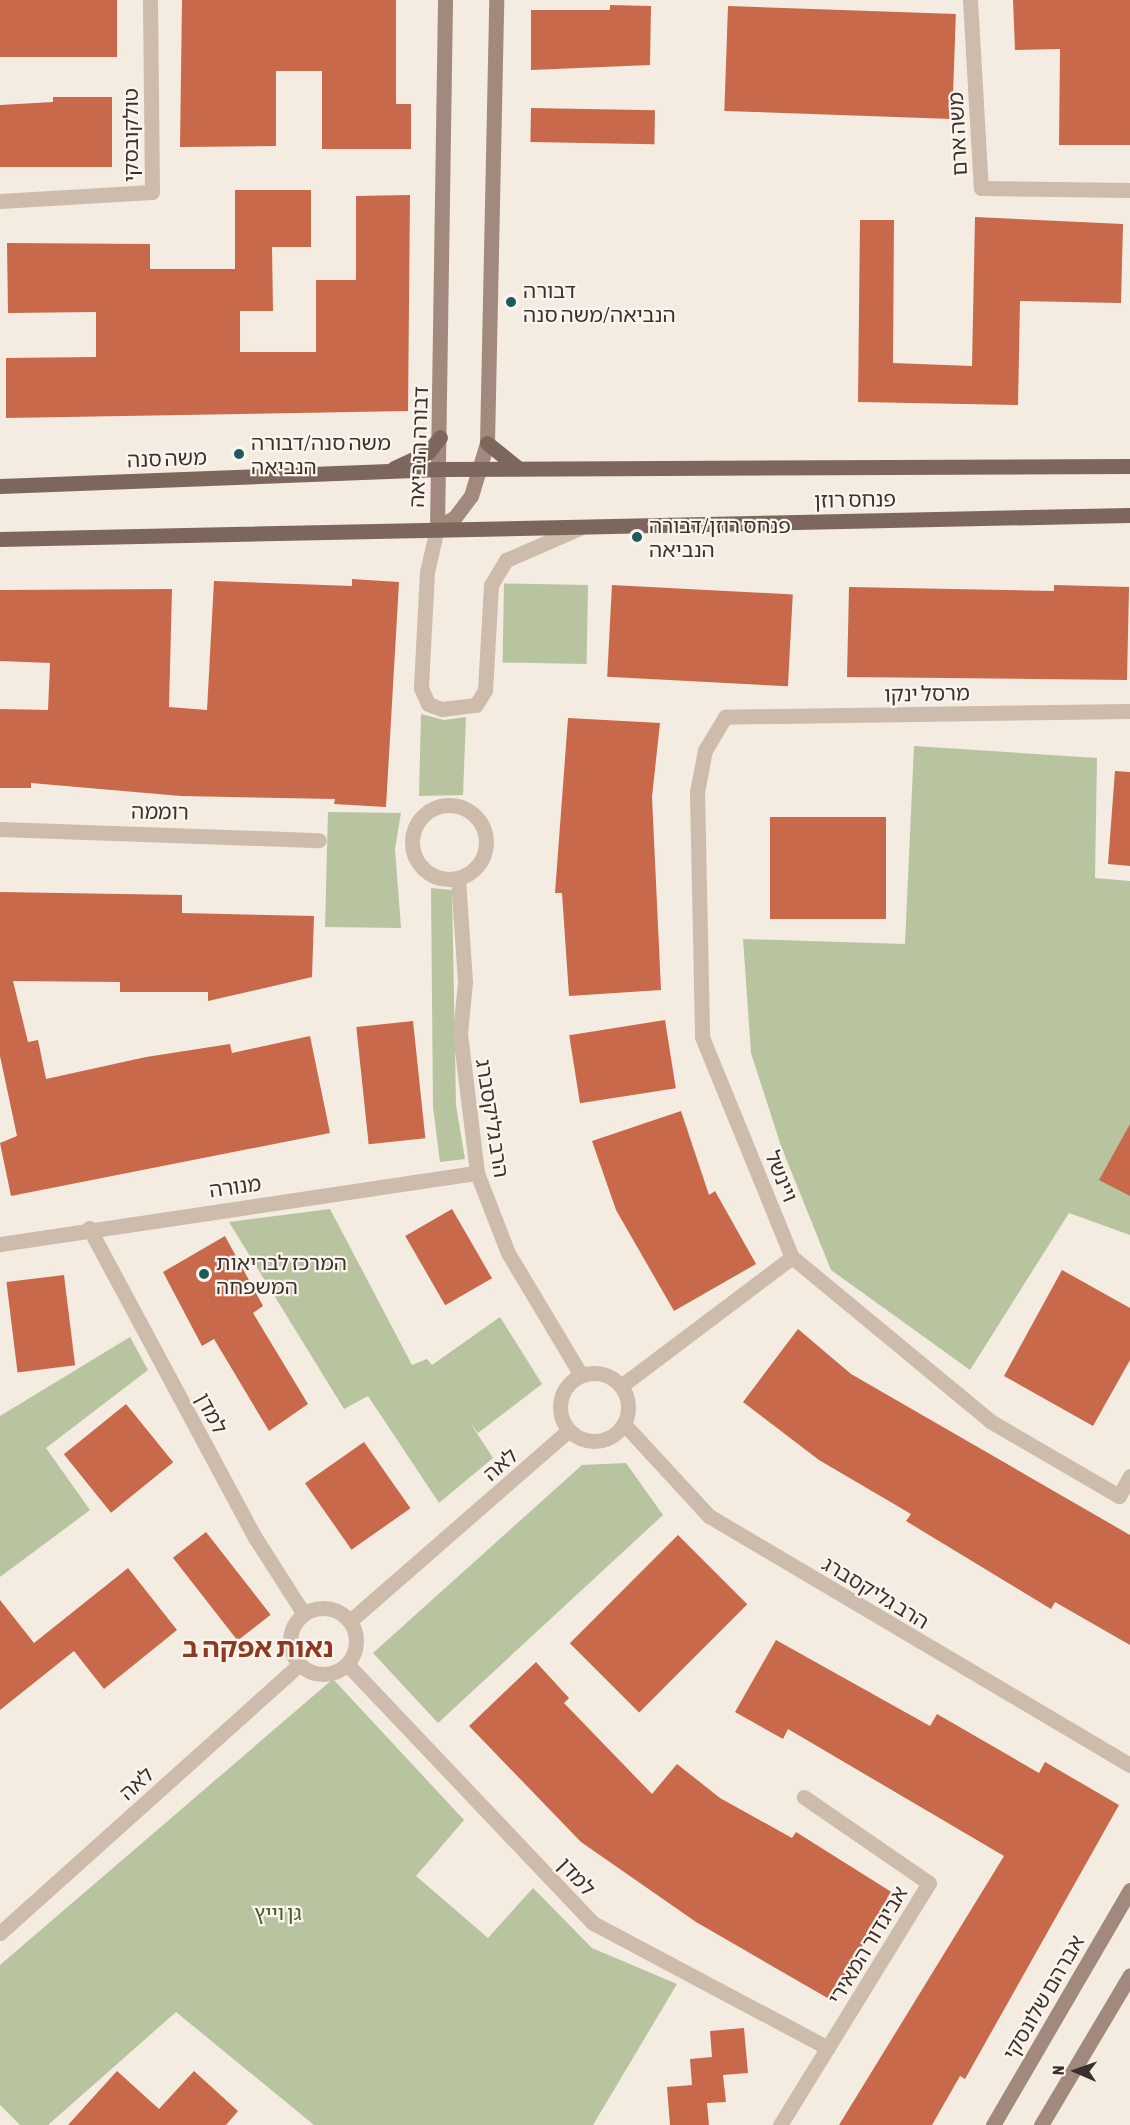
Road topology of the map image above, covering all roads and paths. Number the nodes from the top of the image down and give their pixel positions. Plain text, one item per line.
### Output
1 (150, 0) edge
2 (445, 0) edge
3 (496, 0) edge
4 (970, 0) edge
5 (1130, 190) edge
6 (0, 201) edge
7 (440, 437) junction
8 (487, 443) junction
9 (1130, 466) edge
10 (440, 469) junction
11 (480, 469) junction
12 (521, 469) junction
13 (387, 472) junction
14 (0, 486) edge
15 (1130, 515) edge
16 (587, 525) junction
17 (437, 528) junction
18 (0, 539) edge
19 (1130, 711) edge
20 (725, 717) joint
21 (0, 829) edge
22 (319, 840) dead end
23 (458, 879) junction
24 (477, 1173) junction
25 (89, 1228) junction
26 (0, 1244) edge
27 (792, 1257) junction
28 (581, 1375) junction
29 (621, 1386) junction
30 (624, 1424) junction
31 (568, 1431) junction
32 (1130, 1476) edge
33 (304, 1614) junction
34 (350, 1621) junction
35 (347, 1664) junction
36 (299, 1665) junction
37 (1130, 1765) edge
38 (804, 1797) dead end
39 (1130, 1890) edge
40 (0, 1933) edge
41 (1130, 1975) edge
42 (828, 2048) junction
43 (780, 2125) edge
44 (993, 2125) edge
45 (1041, 2125) edge

1 - 6 street, טולקובסקי
2 - 7 street, דבורה הנביאה
3 - 8 street, דבורה הנביאה
4 - 5 street, משה ארם
7 - 10 street, דבורה הנביאה
7 - 13 main road
8 - 11 street, דבורה הנביאה
8 - 12 main road
9 - 12 main road, פנחס רוזן
10 - 11 main road, משה סנה
10 - 13 main road, משה סנה
10 - 17 street, דבורה הנביאה
11 - 12 main road, פנחס רוזן
11 - 17 street, דבורה הנביאה
13 - 14 main road, משה סנה
15 - 16 main road, פנחס רוזן
16 - 17 main road, פנחס רוזן
16 - 17 street
17 - 18 main road
19 - 20 street, מרסל ינקו
20 - 27 street, ויינשל
21 - 22 street, רוממה
23 - 23 street
23 - 24 street, הרב גליקסברג
24 - 25 street, מנורה
24 - 28 street, הרב גליקסברג
25 - 26 street, מנורה
25 - 33 street, למדן
27 - 29 street
27 - 32 street, ויינשל
28 - 29 street
28 - 31 street
29 - 30 street
30 - 31 street
30 - 37 street, הרב גליקסברג
31 - 34 street, לאה
33 - 34 street
33 - 36 street
34 - 35 street
35 - 36 street
35 - 42 street, למדן
36 - 40 street, לאה
38 - 42 street, אביגדור המאירי
39 - 44 street, אברהם שלונסקי
41 - 45 street
42 - 43 street, אביגדור המאירי

